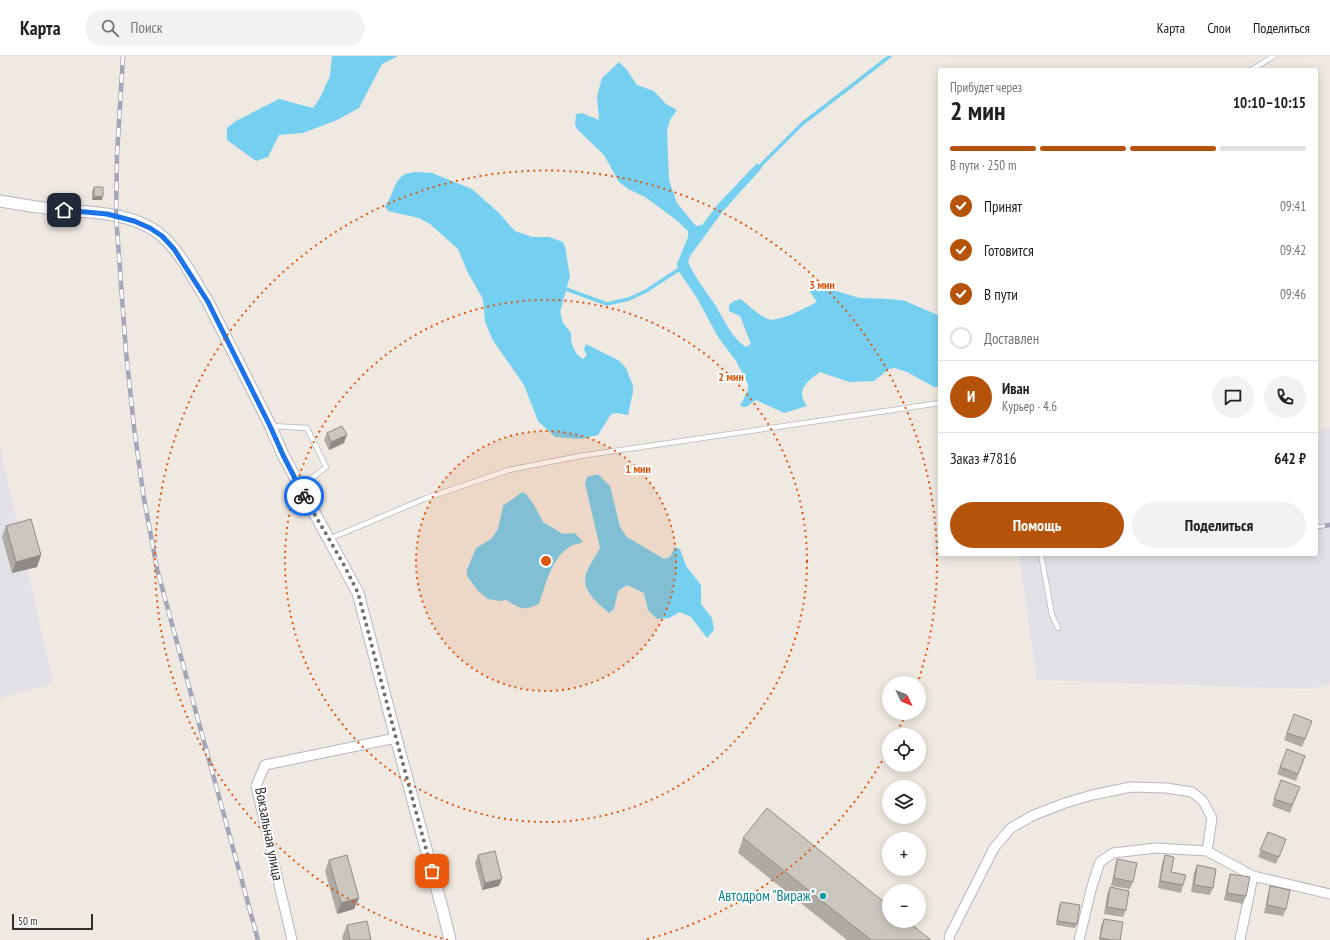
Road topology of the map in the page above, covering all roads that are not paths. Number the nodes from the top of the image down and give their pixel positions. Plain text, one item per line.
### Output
1 (1274, 56) edge
2 (1254, 68) edge
3 (0, 200) edge
4 (938, 403) edge
5 (270, 426) junction
6 (300, 488) junction
7 (329, 539) junction
8 (1041, 556) edge
9 (1058, 628) dead end
10 (396, 738) junction
11 (1207, 851) junction
12 (1253, 876) junction
13 (1330, 894) edge
14 (292, 940) edge
15 (450, 940) edge
16 (950, 940) edge
17 (1080, 940) edge
18 (1240, 940) edge

1 - 2 lane
3 - 5 street
4 - 7 lane
5 - 6 street
5 - 6 lane
6 - 7 street
7 - 10 street
8 - 9 lane
10 - 14 street, Вокзальная улица
10 - 15 street
11 - 12 street
11 - 16 street
11 - 17 street
12 - 13 street
12 - 18 street

